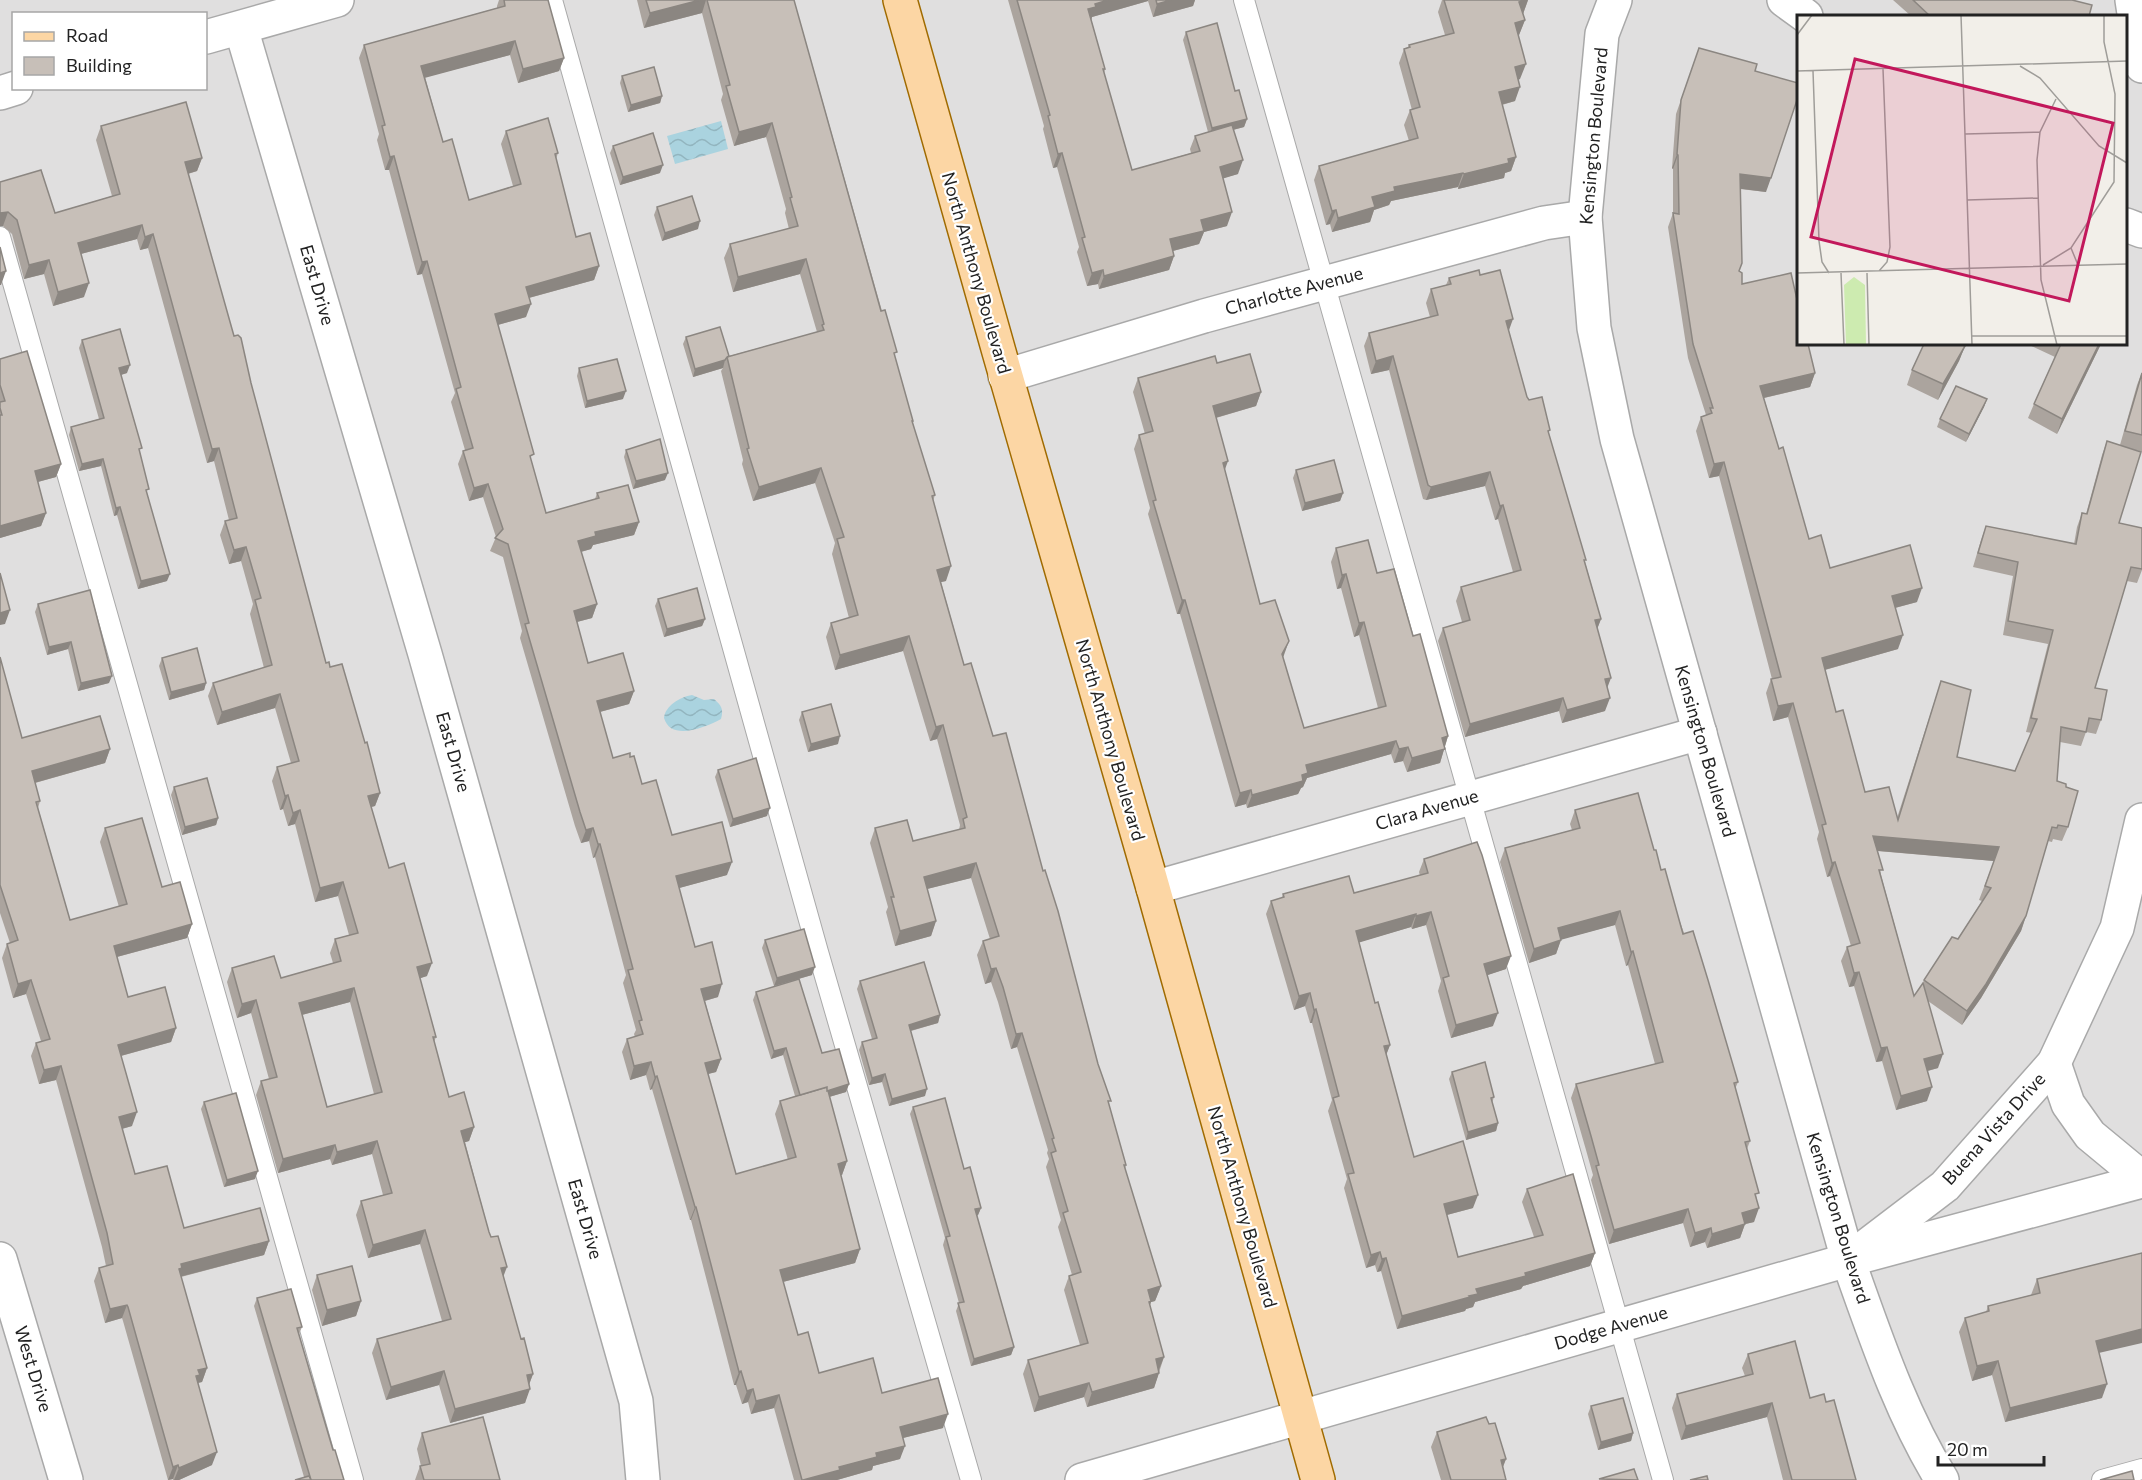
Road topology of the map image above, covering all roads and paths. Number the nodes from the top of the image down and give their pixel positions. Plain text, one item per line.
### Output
1 (337, 0) edge
2 (552, 0) edge
3 (900, 0) edge
4 (1244, 0) edge
5 (1615, 0) edge
6 (1784, 0) edge
7 (2132, 0) edge
8 (1805, 15) edge
9 (241, 27) junction
10 (207, 37) edge
11 (2142, 66) edge
12 (1585, 217) junction
13 (2127, 225) edge
14 (2142, 231) edge
15 (0, 237) edge
16 (1323, 284) junction
17 (1005, 376) junction
18 (1700, 733) junction
19 (1469, 798) junction
20 (2142, 820) edge
21 (1153, 888) junction
22 (2054, 1063) junction
23 (2142, 1179) edge
24 (0, 1259) edge
25 (1848, 1260) junction
26 (1620, 1326) junction
27 (1300, 1417) junction
28 (2142, 1469) edge
29 (66, 1480) edge
30 (352, 1480) edge
31 (643, 1480) edge
32 (971, 1480) edge
33 (1082, 1480) edge
34 (1318, 1480) edge
35 (1663, 1480) edge
36 (1942, 1480) edge
37 (2102, 1480) edge

1 - 9 street
2 - 32 lane
3 - 17 main road, North Anthony Boulevard
4 - 16 lane
5 - 12 street, Kensington Boulevard
6 - 8 street
7 - 11 street
9 - 10 street
9 - 31 street, East Drive
12 - 16 street, Charlotte Avenue
12 - 18 street, Kensington Boulevard
13 - 14 street
15 - 30 lane
16 - 17 street, Charlotte Avenue
16 - 19 lane
17 - 21 main road, North Anthony Boulevard
18 - 19 street, Clara Avenue
18 - 25 street, Kensington Boulevard
19 - 21 street, Clara Avenue
19 - 26 lane
20 - 22 street, Buena Vista Drive
21 - 27 main road, North Anthony Boulevard
22 - 23 street, Buena Vista Drive
22 - 25 street, Buena Vista Drive
23 - 25 street, Dodge Avenue
24 - 29 street, West Drive
25 - 26 street, Dodge Avenue
25 - 36 street, Kensington Boulevard
26 - 27 street, Dodge Avenue
26 - 35 lane
27 - 33 street, Dodge Avenue
27 - 34 main road, North Anthony Boulevard
28 - 37 lane

